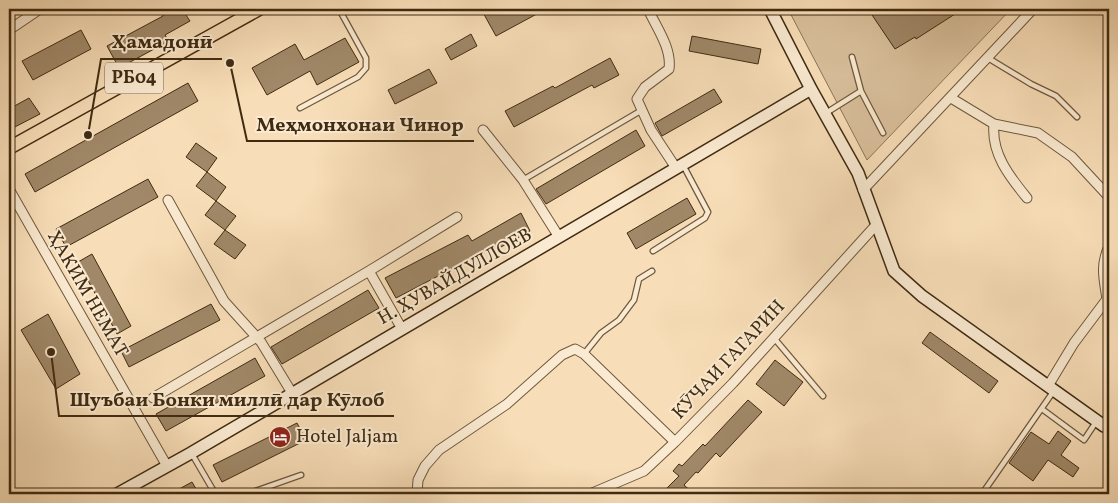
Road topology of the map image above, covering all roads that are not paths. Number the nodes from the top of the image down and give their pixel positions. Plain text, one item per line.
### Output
1 (40, 9) edge
2 (259, 9) edge
3 (339, 9) edge
4 (648, 9) edge
5 (770, 9) edge
6 (1033, 9) edge
7 (1103, 9) edge
8 (1109, 13) edge
9 (9, 30) edge
10 (852, 57) dead end
11 (988, 58) junction
12 (811, 89) junction
13 (862, 91) junction
14 (951, 98) junction
15 (300, 108) dead end
16 (642, 110) junction
17 (825, 114) junction
18 (1077, 117) dead end
19 (994, 124) junction
20 (483, 130) dead end
21 (883, 133) dead end
22 (9, 148) edge
23 (679, 166) junction
24 (523, 180) junction
25 (9, 189) edge
26 (863, 190) junction
27 (1109, 197) edge
28 (1027, 198) dead end
29 (168, 200) dead end
30 (457, 217) dead end
31 (876, 225) junction
32 (559, 237) junction
33 (1109, 246) edge
34 (653, 251) dead end
35 (369, 271) junction
36 (652, 271) dead end
37 (402, 329) junction
38 (255, 336) junction
39 (774, 338) junction
40 (584, 354) junction
41 (1051, 388) junction
42 (292, 393) junction
43 (824, 396) dead end
44 (153, 398) dead end
45 (1042, 409) junction
46 (1096, 421) junction
47 (1109, 427) edge
48 (675, 442) junction
49 (191, 453) junction
50 (167, 466) junction
51 (301, 475) dead end
52 (117, 494) edge
53 (219, 494) edge
54 (247, 494) edge
55 (417, 494) edge
56 (590, 494) edge
57 (982, 494) edge

1 - 9 street
2 - 22 main road, РБ04
3 - 15 lane
4 - 16 street
5 - 12 street
6 - 11 street
7 - 8 street
10 - 13 lane
11 - 14 street
11 - 18 lane
12 - 17 street
12 - 23 street, Н. ҲУВАЙДУЛЛОЕВ
13 - 17 lane
13 - 21 lane
14 - 19 street
14 - 26 street
16 - 23 street
16 - 24 lane
17 - 26 street
19 - 27 street
19 - 28 street
20 - 24 street
23 - 32 street, Н. ҲУВАЙДУЛЛОЕВ
23 - 34 lane
24 - 32 street
25 - 50 street, ҲАКИМ НЕМАТ
26 - 31 street
29 - 38 street
30 - 35 street
31 - 39 street, КӮЧАИ ГАГАРИН
31 - 41 street
32 - 37 street, Н. ҲУВАЙДУЛЛОЕВ
33 - 41 street
35 - 37 street
35 - 38 street
36 - 40 lane
37 - 42 street, Н. ҲУВАЙДУЛЛОЕВ
38 - 42 street
38 - 44 street
39 - 43 lane
39 - 48 street, КӮЧАИ ГАГАРИН
40 - 48 street
40 - 55 street
41 - 45 lane
41 - 46 street
42 - 49 street, Н. ҲУВАЙДУЛЛОЕВ
45 - 46 lane
45 - 57 lane
46 - 47 street
48 - 56 street, КӮЧАИ ГАГАРИН
49 - 50 street, Н. ҲУВАЙДУЛЛОЕВ
49 - 53 lane
50 - 52 street, Н. ҲУВАЙДУЛЛОЕВ
51 - 54 lane

